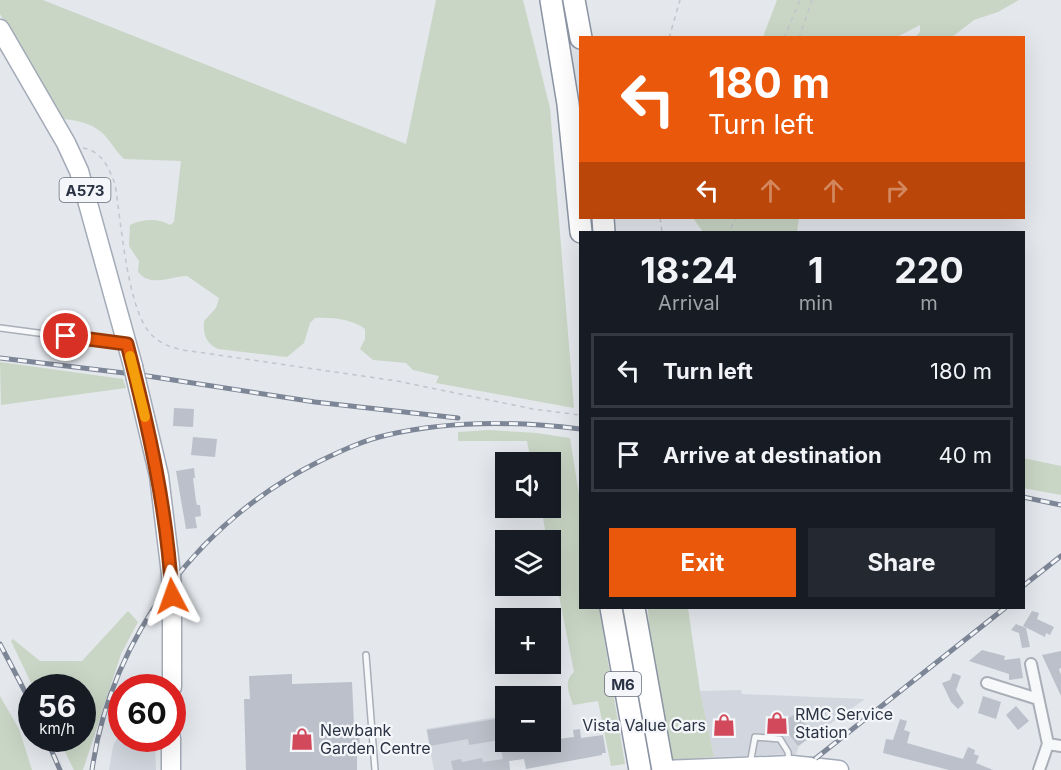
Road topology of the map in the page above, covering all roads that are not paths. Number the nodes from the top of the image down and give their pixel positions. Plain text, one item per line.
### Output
1 (551, 0) edge
2 (574, 0) edge
3 (0, 29) edge
4 (581, 36) edge
5 (579, 212) edge
6 (0, 328) edge
7 (127, 344) junction
8 (611, 609) edge
9 (634, 609) edge
10 (366, 655) dead end
11 (1031, 664) dead end
12 (172, 674) edge
13 (987, 683) dead end
14 (1038, 699) junction
15 (1048, 744) junction
16 (1061, 746) edge
17 (171, 752) edge
18 (638, 765) edge
19 (750, 765) junction
20 (790, 765) junction
21 (662, 766) edge
22 (817, 768) edge
23 (171, 770) edge
24 (375, 770) edge
25 (839, 770) edge
26 (1039, 770) edge

1 - 5 highway
2 - 4 highway
3 - 7 main road, A573
6 - 7 lane
7 - 12 main road, A573, bridge
8 - 18 highway, M6
9 - 21 highway, M6
10 - 24 lane
11 - 14 street
13 - 14 street
14 - 15 street
15 - 16 street
15 - 26 street
17 - 23 main road
19 - 20 main road
19 - 20 lane
19 - 21 main road
20 - 22 main road, bridge
22 - 25 main road

